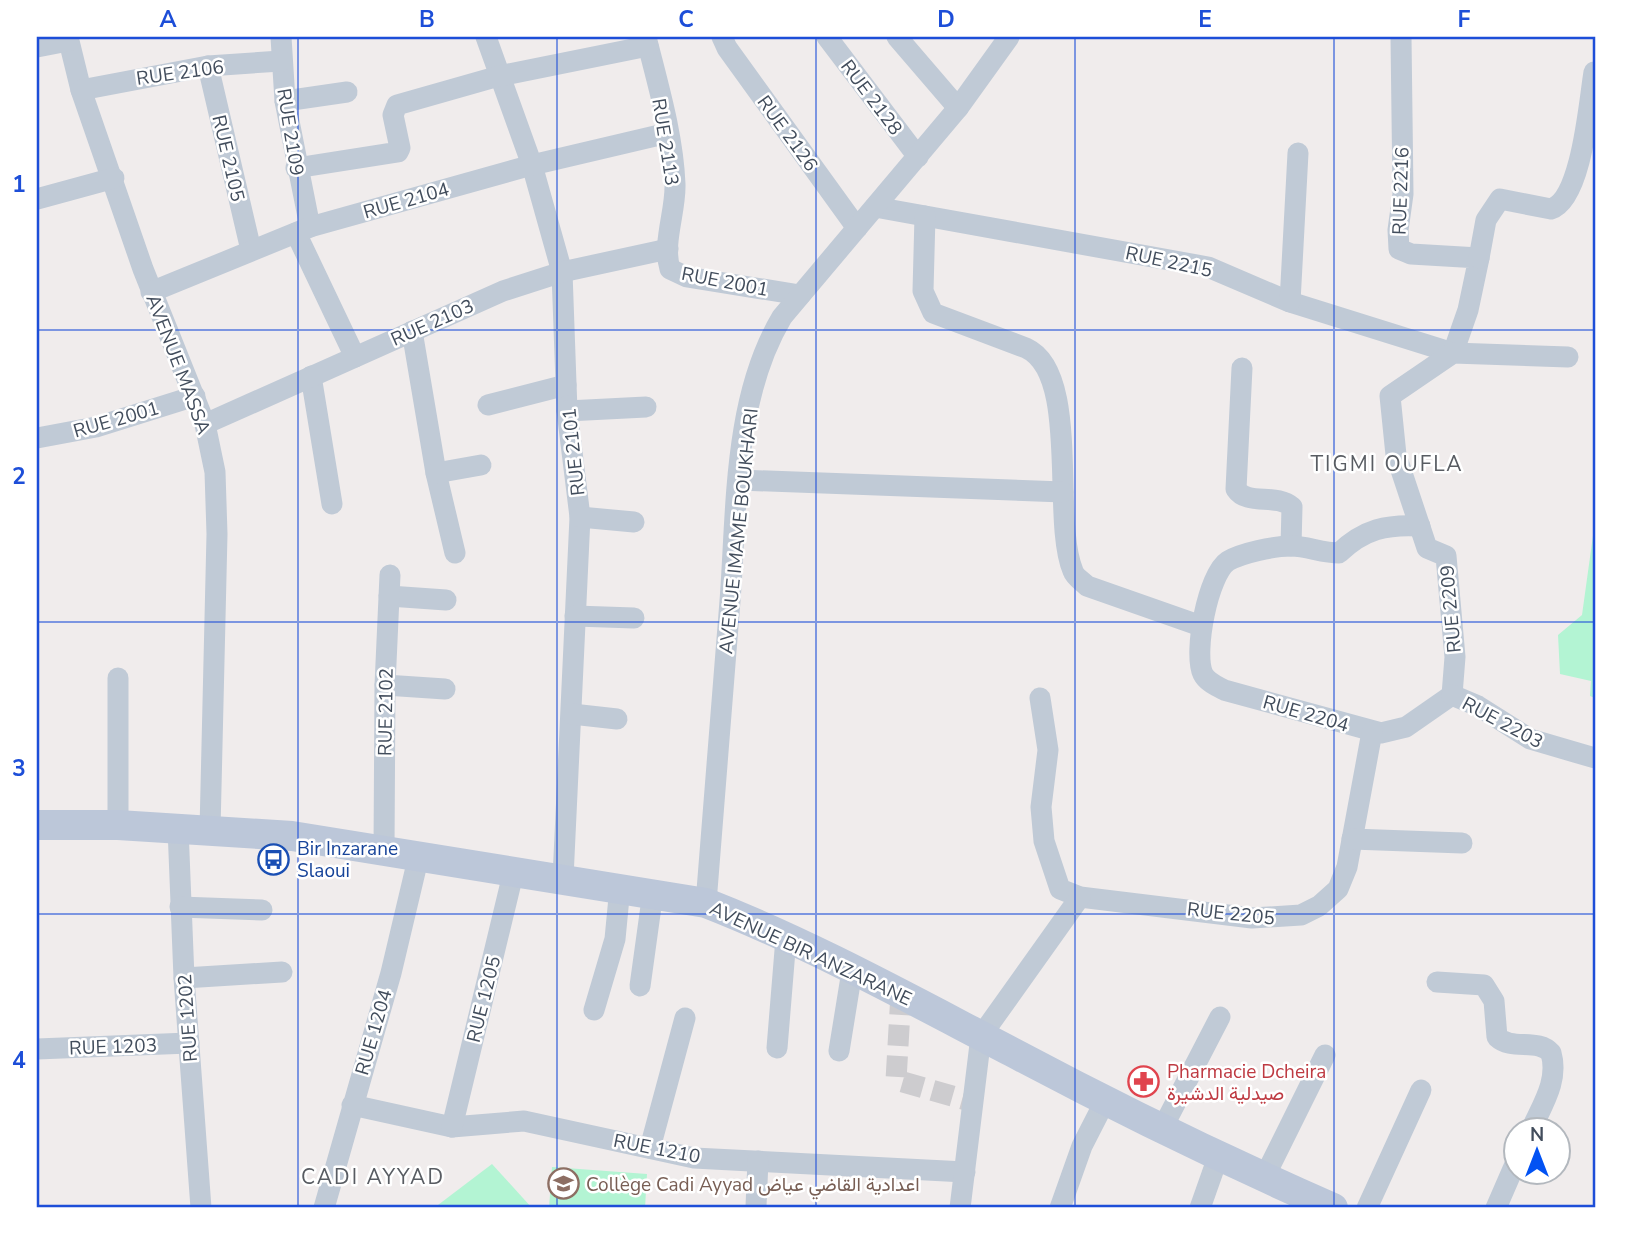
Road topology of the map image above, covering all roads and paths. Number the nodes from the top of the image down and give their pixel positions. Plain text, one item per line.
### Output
1 (281, 37) edge
2 (486, 37) edge
3 (722, 37) edge
4 (827, 37) edge
5 (897, 37) edge
6 (1009, 37) edge
7 (1401, 37) edge
8 (68, 39) edge
9 (647, 42) edge
10 (37, 47) edge
11 (281, 61) junction
12 (208, 66) junction
13 (1594, 72) edge
14 (499, 76) junction
15 (81, 90) junction
16 (347, 92) dead end
17 (285, 101) junction
18 (958, 108) junction
19 (668, 133) junction
20 (1298, 153) dead end
21 (918, 157) junction
22 (532, 165) junction
23 (296, 169) junction
24 (114, 178) junction
25 (37, 199) edge
26 (875, 207) junction
27 (925, 216) junction
28 (857, 228) junction
29 (303, 230) junction
30 (668, 249) junction
31 (251, 250) junction
32 (1479, 258) junction
33 (562, 272) junction
34 (151, 292) junction
35 (800, 295) junction
36 (1290, 302) junction
37 (412, 331) junction
38 (1453, 353) junction
39 (355, 357) junction
40 (1568, 357) dead end
41 (1242, 368) dead end
42 (311, 376) junction
43 (566, 384) junction
44 (195, 396) junction
45 (488, 405) dead end
46 (646, 407) dead end
47 (567, 411) junction
48 (205, 424) junction
49 (37, 438) edge
50 (481, 465) dead end
51 (436, 473) junction
52 (740, 480) junction
53 (1063, 492) junction
54 (332, 504) dead end
55 (580, 517) junction
56 (634, 522) dead end
57 (1420, 526) junction
58 (1291, 546) junction
59 (455, 553) dead end
60 (446, 600) dead end
61 (575, 616) junction
62 (634, 618) dead end
63 (1201, 626) junction
64 (118, 678) dead end
65 (385, 685) junction
66 (445, 689) dead end
67 (1452, 695) junction
68 (1040, 698) dead end
69 (572, 714) junction
70 (617, 719) dead end
71 (1371, 732) junction
72 (1595, 758) edge
73 (37, 825) edge
74 (118, 825) junction
75 (178, 828) junction
76 (210, 830) junction
77 (1352, 839) junction
78 (1462, 843) dead end
79 (384, 849) junction
80 (419, 855) junction
81 (514, 870) junction
82 (562, 878) junction
83 (620, 887) junction
84 (653, 892) junction
85 (1075, 896) junction
86 (706, 903) junction
87 (180, 906) junction
88 (262, 910) dead end
89 (786, 938) junction
90 (852, 971) junction
91 (282, 972) dead end
92 (184, 978) junction
93 (1437, 982) dead end
94 (640, 986) dead end
95 (593, 1010) dead end
96 (1220, 1017) dead end
97 (685, 1018) dead end
98 (981, 1036) junction
99 (189, 1043) junction
100 (777, 1048) dead end
101 (37, 1049) edge
102 (839, 1051) dead end
103 (1325, 1055) dead end
104 (1421, 1090) dead end
105 (1105, 1101) junction
106 (352, 1105) junction
107 (1537, 1116) edge
108 (452, 1128) junction
109 (1162, 1129) junction
110 (650, 1148) junction
111 (1218, 1157) junction
112 (758, 1161) junction
113 (965, 1172) junction
114 (1264, 1178) junction
115 (1506, 1186) edge
116 (756, 1206) dead end
117 (1064, 1207) edge
118 (201, 1208) edge
119 (324, 1208) edge
120 (960, 1208) edge
121 (1200, 1208) edge
122 (1333, 1208) edge
123 (1367, 1208) edge
124 (1496, 1208) edge

1 - 11 street, RUE 2109
2 - 14 street, RUE 2101
3 - 28 street, RUE 2126
4 - 21 street, RUE 2128
5 - 18 street
6 - 18 street, AVENUE IMAME BOUKHARI
7 - 32 street, RUE 2216
8 - 10 street
8 - 15 street, AVENUE MASSA
9 - 14 street
9 - 19 street, RUE 2113
11 - 12 street, RUE 2106
11 - 17 street, RUE 2109
12 - 15 street, RUE 2106
12 - 31 street, RUE 2105
13 - 32 street
14 - 22 street, RUE 2101
14 - 23 street
15 - 24 street, AVENUE MASSA
16 - 17 street
17 - 23 street, RUE 2109
18 - 21 street, AVENUE IMAME BOUKHARI
19 - 22 street, RUE 2104
19 - 30 street, RUE 2113
20 - 36 street
21 - 26 street, AVENUE IMAME BOUKHARI
22 - 29 street, RUE 2104
22 - 33 street, RUE 2101
23 - 29 street, RUE 2109
24 - 25 street
24 - 34 street, AVENUE MASSA
26 - 27 street, RUE 2215
26 - 28 street, AVENUE IMAME BOUKHARI
27 - 36 street, RUE 2215
27 - 53 street
28 - 35 street, AVENUE IMAME BOUKHARI
29 - 31 street, RUE 2104
29 - 39 street, RUE 2109
30 - 33 street, RUE 2103
30 - 35 street, RUE 2001
31 - 34 street, RUE 2104
32 - 38 street
33 - 37 street, RUE 2103
33 - 43 street, RUE 2101
34 - 44 street, AVENUE MASSA
35 - 52 street, AVENUE IMAME BOUKHARI
36 - 38 street, RUE 2215
37 - 39 street, RUE 2103
37 - 51 street
38 - 40 street
38 - 57 street, RUE 2209
39 - 42 street, RUE 2103
41 - 58 street
42 - 48 street, RUE 2103
42 - 54 street
43 - 45 street
43 - 47 street, RUE 2101
44 - 48 street, AVENUE MASSA
44 - 49 street, RUE 2001
46 - 47 street
47 - 55 street, RUE 2101
48 - 76 street, AVENUE MASSA
50 - 51 street
51 - 59 street
52 - 53 street
52 - 86 street, AVENUE IMAME BOUKHARI
53 - 63 street
55 - 56 street
55 - 61 street, RUE 2101
57 - 58 street
57 - 67 street, RUE 2209
58 - 63 street, RUE 2204
60 - 65 street, RUE 2102
61 - 62 street
61 - 69 street, RUE 2101
63 - 71 street, RUE 2204
64 - 74 street
65 - 66 street
65 - 79 street, RUE 2102
67 - 71 street, RUE 2204
67 - 72 street, RUE 2203
68 - 85 street
69 - 70 street
69 - 82 street, RUE 2101
71 - 77 street, RUE 2205
73 - 74 street, AVENUE BIR ANZARANE
74 - 75 street, AVENUE BIR ANZARANE
75 - 76 street, AVENUE BIR ANZARANE
75 - 87 street, RUE 1202
76 - 79 street, AVENUE BIR ANZARANE
77 - 78 street
77 - 85 street, RUE 2205
79 - 80 street, AVENUE BIR ANZARANE
80 - 81 street, AVENUE BIR ANZARANE
80 - 106 street, RUE 1204
81 - 82 street, AVENUE BIR ANZARANE
81 - 108 street, RUE 1205
82 - 83 street, AVENUE BIR ANZARANE
83 - 84 street, AVENUE BIR ANZARANE
83 - 95 street
84 - 86 street, AVENUE BIR ANZARANE
84 - 94 street
85 - 98 street
86 - 89 street, AVENUE BIR ANZARANE
87 - 88 street
87 - 92 street, RUE 1202
89 - 90 street, AVENUE BIR ANZARANE
89 - 100 street
90 - 98 street, AVENUE BIR ANZARANE
90 - 102 street
91 - 92 street
92 - 99 street, RUE 1202
93 - 107 street
96 - 109 street
97 - 110 street
98 - 105 street, AVENUE BIR ANZARANE
98 - 113 street
99 - 101 street, RUE 1203
99 - 118 street, RUE 1202
103 - 114 street
104 - 123 street
105 - 109 street, AVENUE BIR ANZARANE
105 - 117 street
106 - 108 street, RUE 1210
106 - 119 street, RUE 1204
108 - 110 street, RUE 1210
109 - 111 street, AVENUE BIR ANZARANE
110 - 112 street, RUE 1210
111 - 114 street, AVENUE BIR ANZARANE
111 - 121 street
112 - 113 street, RUE 1210
112 - 116 street
113 - 120 street
114 - 122 street, AVENUE BIR ANZARANE
115 - 124 street

